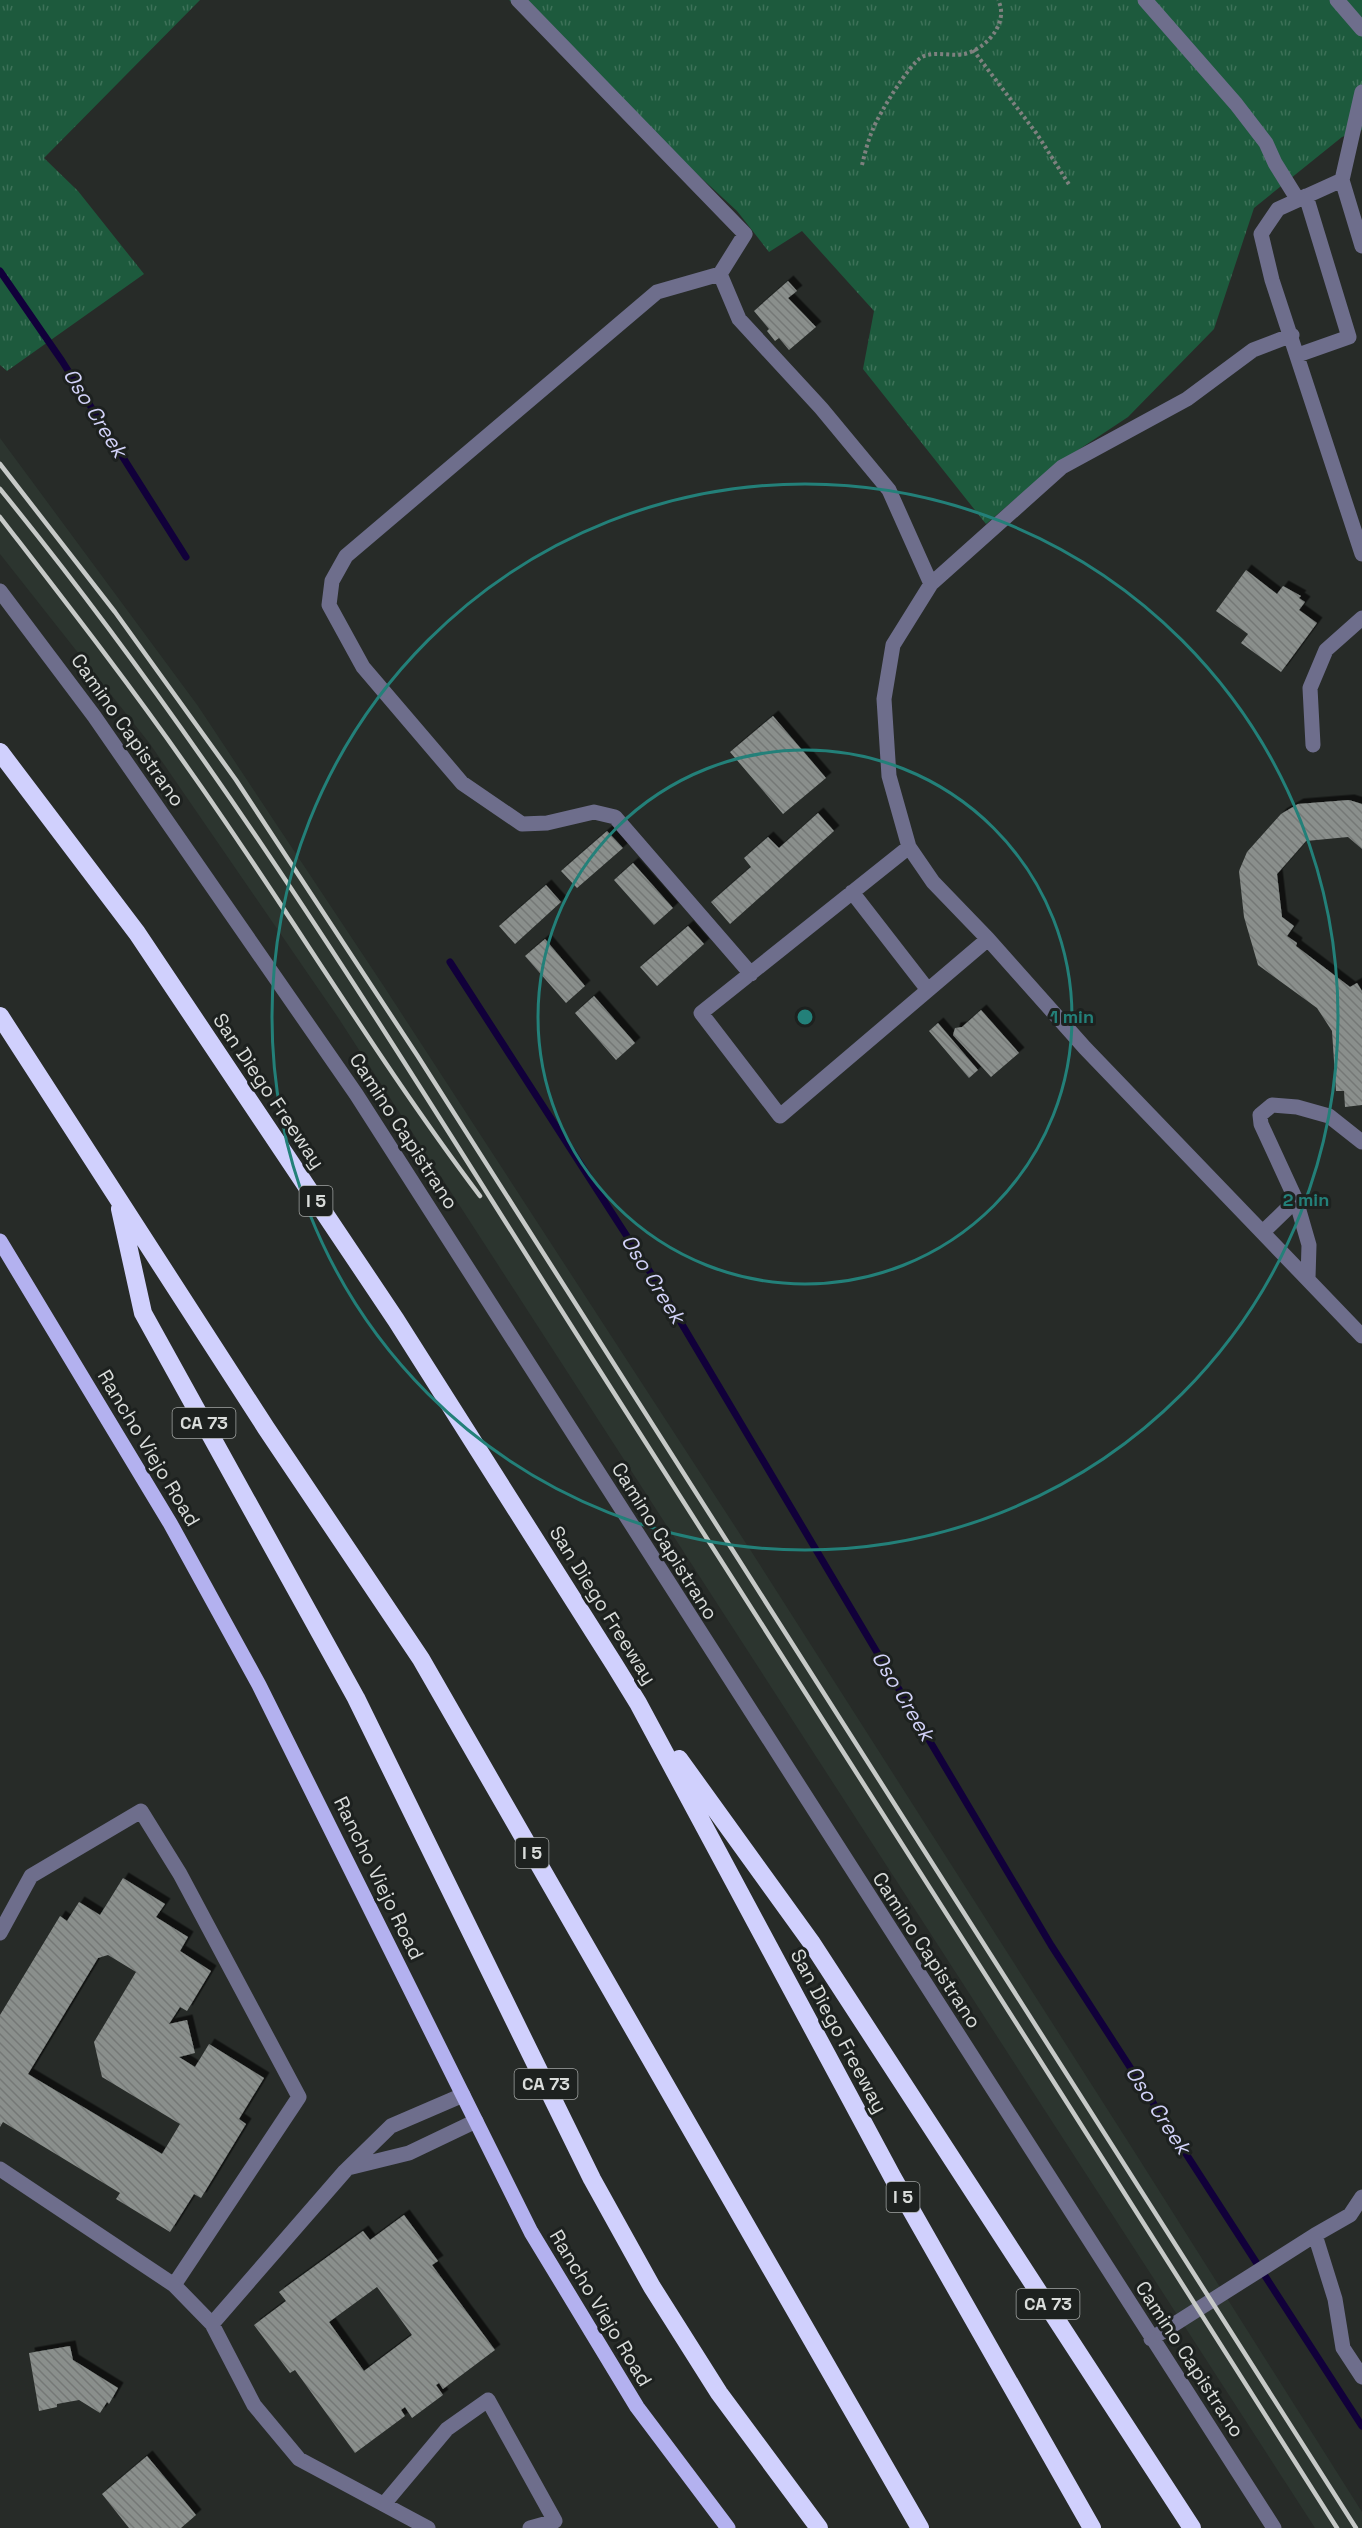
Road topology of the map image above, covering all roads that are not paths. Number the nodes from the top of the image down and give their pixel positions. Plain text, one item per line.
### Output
1 (518, 0) edge
2 (1145, 0) edge
3 (1337, 0) edge
4 (1362, 29) edge
5 (1362, 92) edge
6 (1342, 180) junction
7 (1302, 198) junction
8 (1362, 246) edge
9 (720, 274) junction
10 (1292, 334) junction
11 (1298, 356) junction
12 (1362, 554) edge
13 (931, 584) junction
14 (0, 591) edge
15 (1362, 618) edge
16 (1313, 745) dead end
17 (0, 752) edge
18 (909, 847) junction
19 (852, 892) junction
20 (988, 939) junction
21 (751, 974) junction
22 (928, 990) junction
23 (0, 1016) edge
24 (1362, 1142) edge
25 (117, 1195) junction
26 (1296, 1200) junction
27 (1263, 1232) junction
28 (0, 1241) edge
29 (1308, 1278) junction
30 (1362, 1335) edge
31 (638, 1703) junction
32 (0, 1933) edge
33 (463, 2095) junction
34 (476, 2121) junction
35 (348, 2168) junction
36 (0, 2169) edge
37 (1362, 2197) edge
38 (1356, 2217) edge
39 (1315, 2235) junction
40 (174, 2285) junction
41 (212, 2324) junction
42 (1151, 2339) junction
43 (1362, 2377) edge
44 (384, 2504) junction
45 (428, 2528) edge
46 (530, 2528) edge
47 (728, 2528) edge
48 (819, 2528) edge
49 (920, 2528) edge
50 (1092, 2528) edge
51 (1192, 2528) edge
52 (1274, 2528) edge

1 - 9 street
2 - 7 street
3 - 4 street
5 - 6 street
6 - 7 street
6 - 8 street
7 - 10 street
7 - 11 street
9 - 13 street
9 - 21 street
10 - 11 street
10 - 13 street
11 - 12 street
13 - 18 street
14 - 42 street, Camino Capistrano
15 - 16 street
17 - 31 highway, San Diego Freeway / I 5
18 - 19 street
18 - 20 street
19 - 21 street
19 - 22 street
20 - 22 street
20 - 27 street
21 - 22 street
23 - 25 highway, I 5
24 - 26 street
25 - 48 highway, CA 73
25 - 49 highway, I 5
26 - 27 street
26 - 29 street
27 - 29 street
28 - 33 main road, Rancho Viejo Road
29 - 30 street
31 - 50 highway, San Diego Freeway / I 5
31 - 51 highway, CA 73
32 - 40 street
33 - 34 main road, Rancho Viejo Road
33 - 35 street
34 - 35 street
34 - 47 main road, Rancho Viejo Road
35 - 41 street
36 - 40 street
37 - 38 street
38 - 39 street
39 - 42 street
39 - 43 street
40 - 41 street
41 - 44 street
42 - 52 street, Camino Capistrano
44 - 45 street
44 - 46 street

